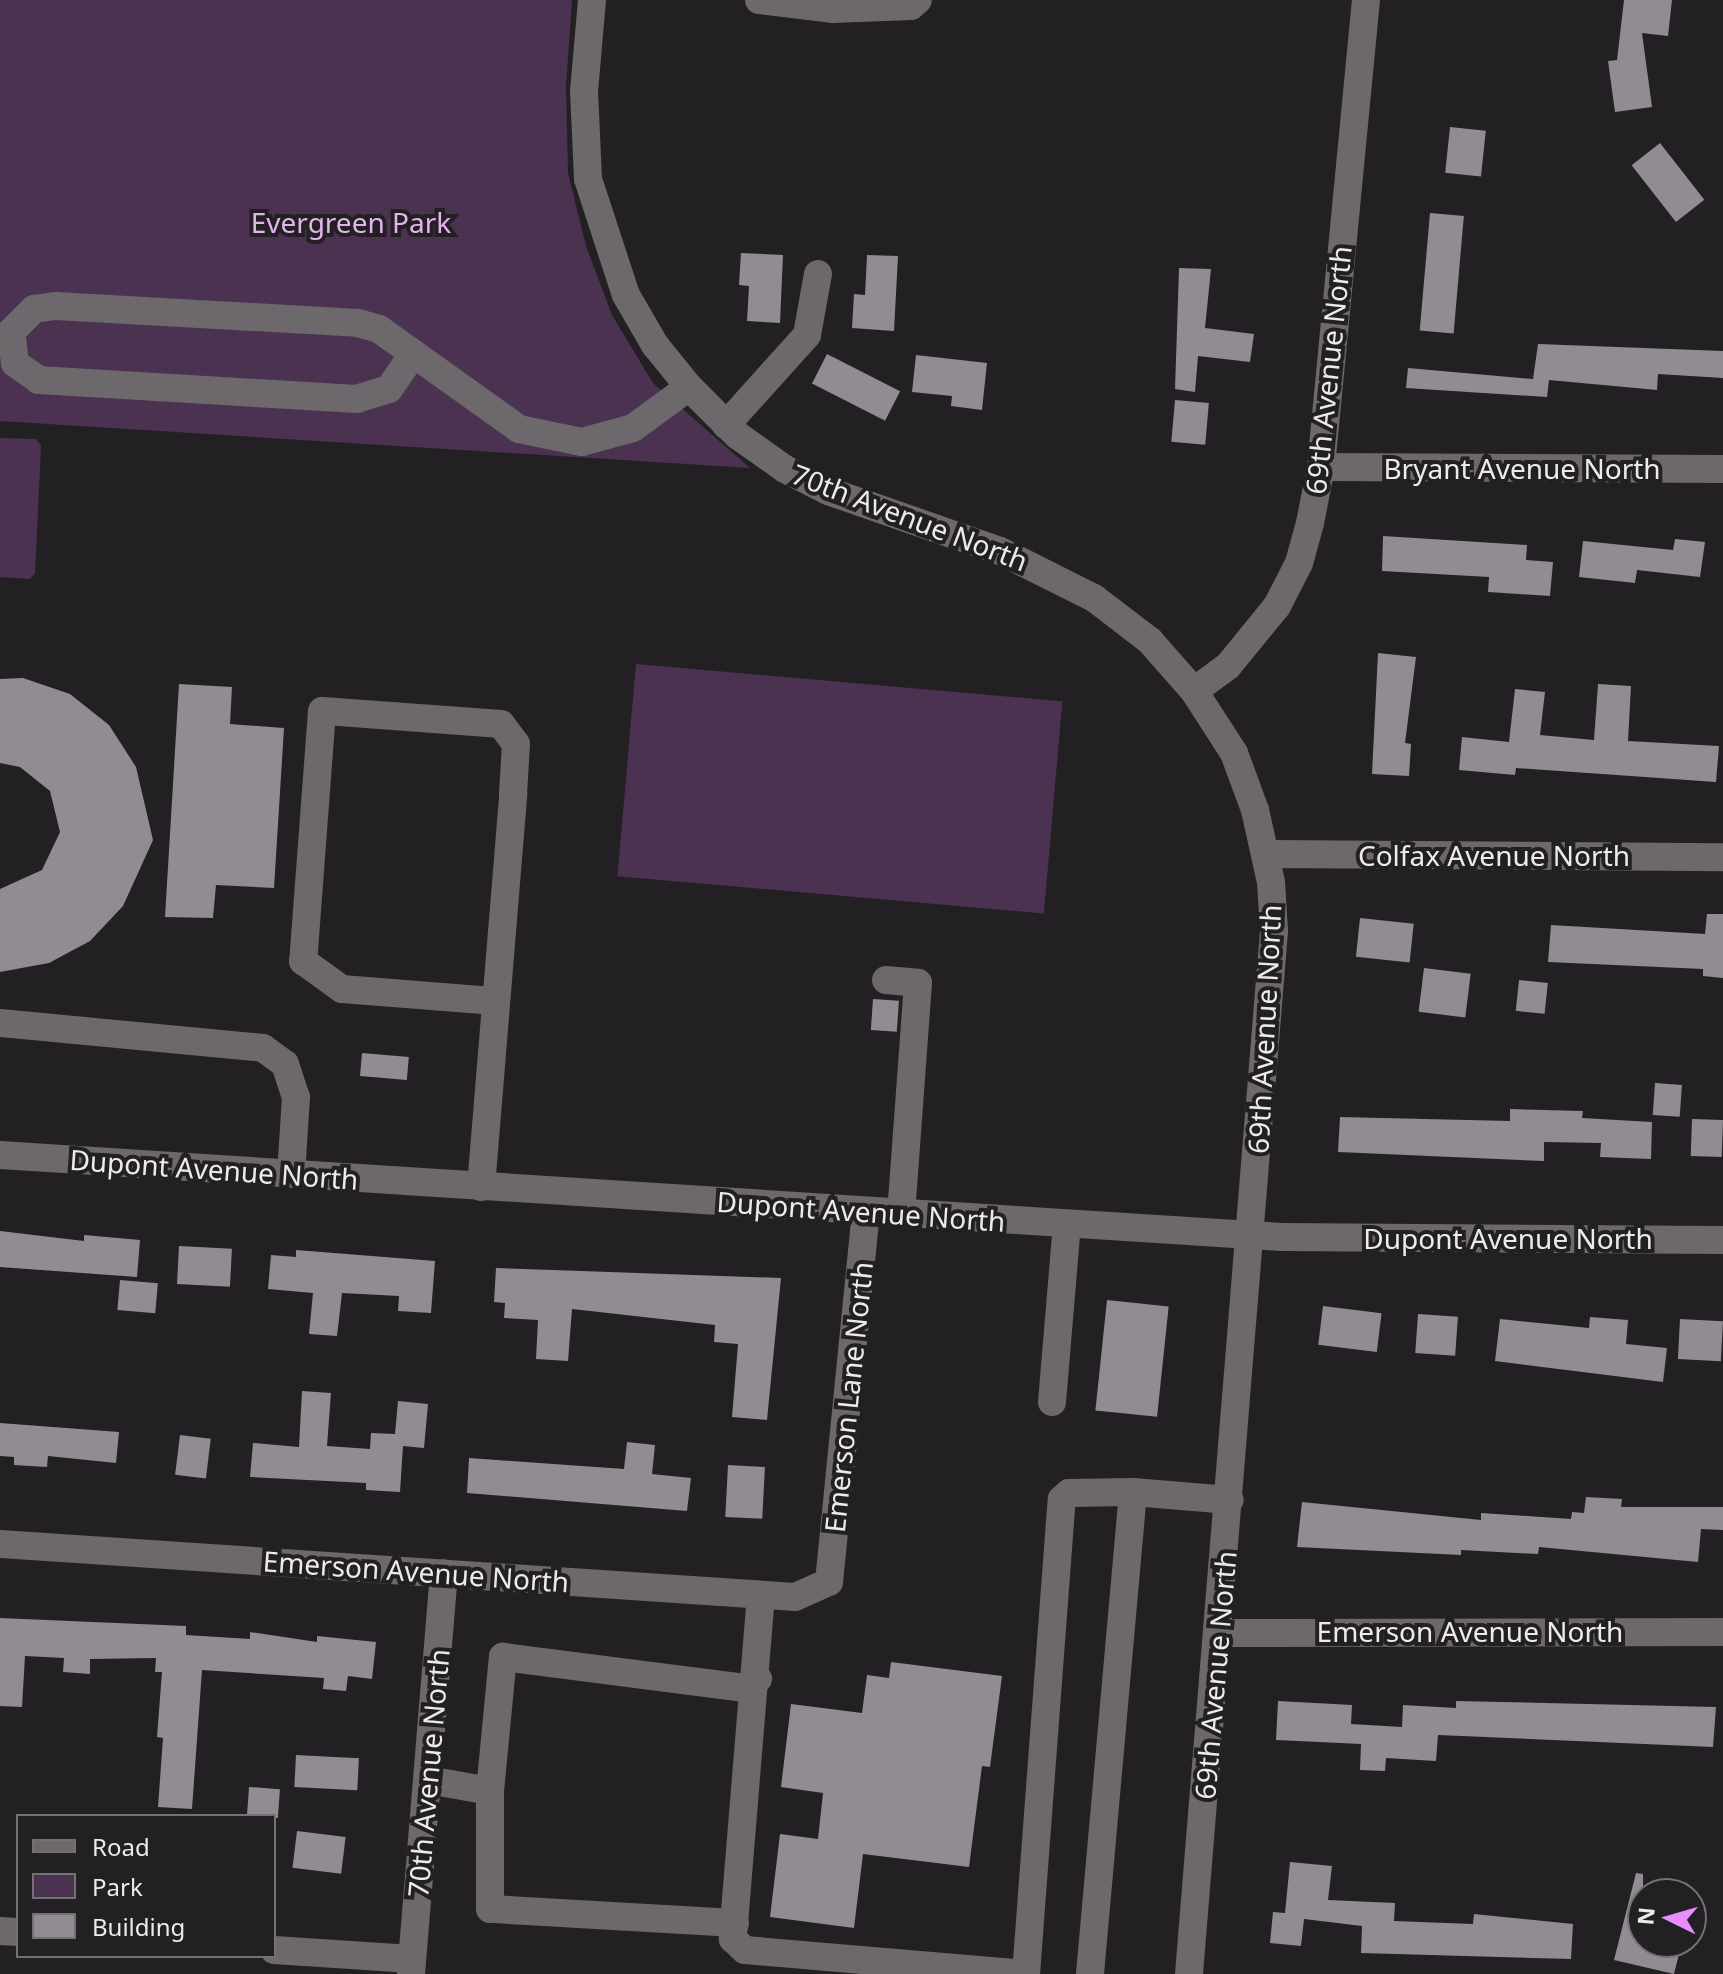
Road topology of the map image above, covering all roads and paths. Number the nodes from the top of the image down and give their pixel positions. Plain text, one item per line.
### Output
1 (592, 0) edge
2 (759, 0) edge
3 (918, 0) edge
4 (1366, 0) edge
5 (818, 274) dead end
6 (413, 354) junction
7 (689, 387) junction
8 (726, 425) junction
9 (1321, 467) junction
10 (1723, 469) edge
11 (1194, 691) junction
12 (1266, 854) junction
13 (1723, 857) edge
14 (886, 980) dead end
15 (496, 1001) junction
16 (0, 1023) edge
17 (0, 1155) edge
18 (291, 1174) junction
19 (481, 1187) junction
20 (866, 1212) junction
21 (901, 1214) junction
22 (1067, 1224) junction
23 (1250, 1235) junction
24 (1723, 1240) edge
25 (1052, 1402) dead end
26 (1133, 1492) junction
27 (1230, 1500) junction
28 (0, 1544) edge
29 (444, 1573) junction
30 (829, 1582) joint
31 (761, 1595) junction
32 (1723, 1632) edge
33 (1218, 1633) junction
34 (758, 1679) junction
35 (428, 1780) junction
36 (490, 1791) junction
37 (735, 1923) junction
38 (276, 1950) edge
39 (411, 1966) edge
40 (1024, 1974) edge
41 (1090, 1974) edge
42 (1189, 1974) edge

1 - 7 street, 70th Avenue North
2 - 3 street
4 - 9 street, 69th Avenue North
5 - 8 street
6 - 6 street
6 - 7 street
7 - 8 street, 70th Avenue North
8 - 11 street, 70th Avenue North
9 - 10 street, Bryant Avenue North
9 - 11 street, 69th Avenue North
11 - 12 street, 69th Avenue North
12 - 13 street, Colfax Avenue North
12 - 23 street, 69th Avenue North
14 - 21 street
15 - 15 street
15 - 19 street
16 - 18 street
17 - 18 street, Dupont Avenue North
18 - 19 street, Dupont Avenue North
19 - 20 street, Dupont Avenue North
20 - 21 street, Dupont Avenue North
20 - 30 street, Emerson Lane North
21 - 22 street, Dupont Avenue North
22 - 23 street, Dupont Avenue North
22 - 25 street
23 - 24 street, Dupont Avenue North
23 - 27 street, 69th Avenue North
26 - 27 street
26 - 40 street
26 - 41 street
27 - 33 street, 69th Avenue North
28 - 29 street, Emerson Avenue North
29 - 31 street, Emerson Avenue North
29 - 35 street, 70th Avenue North
30 - 31 street, Emerson Avenue North
31 - 34 street
32 - 33 street, Emerson Avenue North
33 - 42 street, 69th Avenue North
34 - 36 street
34 - 37 street
35 - 36 street
35 - 39 street, 70th Avenue North
36 - 37 street
37 - 40 street
38 - 39 street

